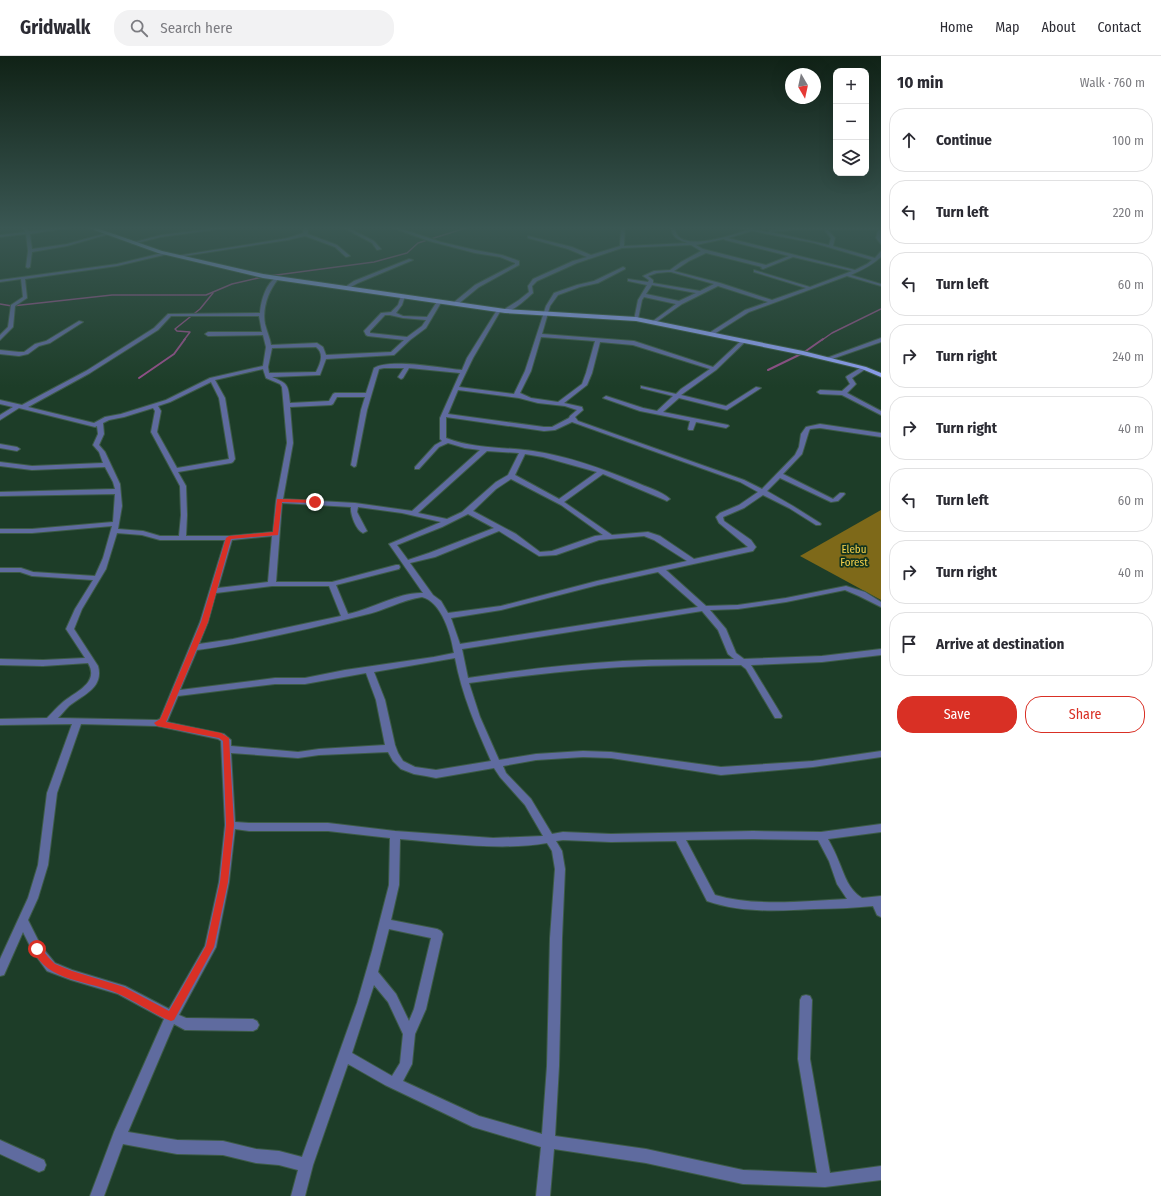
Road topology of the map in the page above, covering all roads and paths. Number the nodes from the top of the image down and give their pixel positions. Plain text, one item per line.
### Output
1 (23, 280) edge
2 (275, 280) edge
3 (294, 280) edge
4 (360, 280) edge
5 (489, 280) edge
6 (535, 280) edge
7 (600, 280) edge
8 (631, 280) edge
9 (651, 280) edge
10 (704, 280) edge
11 (785, 280) edge
12 (832, 280) edge
13 (865, 280) edge
14 (650, 284) junction
15 (718, 284) junction
16 (881, 285) edge
17 (347, 287) junction
18 (810, 288) junction
19 (701, 293) junction
20 (642, 295) junction
21 (403, 296) junction
22 (440, 302) junction
23 (773, 302) junction
24 (680, 303) junction
25 (455, 304) junction
26 (502, 311) junction
27 (393, 313) junction
28 (263, 314) junction
29 (546, 314) junction
30 (428, 319) junction
31 (636, 319) junction
32 (80, 322) dead end
33 (655, 322) junction
34 (266, 333) junction
35 (208, 334) dead end
36 (711, 334) junction
37 (540, 335) junction
38 (0, 338) edge
39 (408, 339) junction
40 (598, 340) junction
41 (881, 340) edge
42 (743, 341) junction
43 (269, 347) junction
44 (0, 352) edge
45 (324, 357) junction
46 (828, 359) junction
47 (266, 367) junction
48 (408, 367) junction
49 (864, 368) junction
50 (714, 369) junction
51 (463, 372) junction
52 (266, 375) junction
53 (881, 375) edge
54 (401, 376) dead end
55 (212, 379) junction
56 (643, 387) dead end
57 (456, 388) junction
58 (758, 388) dead end
59 (820, 392) dead end
60 (843, 393) junction
61 (369, 395) junction
62 (519, 396) junction
63 (676, 396) junction
64 (606, 398) dead end
65 (0, 402) edge
66 (560, 403) junction
67 (154, 405) junction
68 (287, 405) junction
69 (21, 406) junction
70 (658, 413) junction
71 (881, 413) edge
72 (444, 415) junction
73 (0, 418) edge
74 (572, 419) junction
75 (694, 419) junction
76 (100, 423) junction
77 (726, 426) dead end
78 (691, 429) dead end
79 (881, 434) edge
80 (447, 441) junction
81 (0, 446) edge
82 (485, 448) junction
83 (17, 449) dead end
84 (523, 452) junction
85 (0, 464) edge
86 (107, 465) junction
87 (354, 465) dead end
88 (417, 468) dead end
89 (176, 470) junction
90 (603, 471) junction
91 (779, 475) junction
92 (511, 476) junction
93 (118, 491) junction
94 (763, 492) junction
95 (0, 494) edge
96 (842, 494) dead end
97 (667, 499) dead end
98 (279, 500) junction
99 (559, 502) junction
100 (355, 505) junction
101 (468, 511) junction
102 (413, 514) junction
103 (446, 521) junction
104 (818, 524) dead end
105 (114, 528) junction
106 (499, 529) junction
107 (0, 531) edge
108 (363, 531) dead end
109 (276, 534) junction
110 (609, 536) junction
111 (182, 538) junction
112 (229, 538) junction
113 (692, 561) junction
114 (407, 562) junction
115 (396, 567) dead end
116 (660, 569) junction
117 (0, 570) edge
118 (98, 578) junction
119 (272, 584) junction
120 (332, 584) junction
121 (214, 591) junction
122 (430, 597) junction
123 (881, 605) edge
124 (704, 608) junction
125 (446, 616) junction
126 (345, 617) junction
127 (194, 648) junction
128 (458, 651) junction
129 (881, 652) edge
130 (90, 660) junction
131 (741, 661) junction
132 (0, 662) edge
133 (369, 670) junction
134 (464, 681) junction
135 (174, 694) junction
136 (778, 716) dead end
137 (50, 721) junction
138 (78, 721) junction
139 (157, 723) junction
140 (1, 724) edge
141 (392, 748) junction
142 (226, 749) junction
143 (881, 754) edge
144 (496, 763) junction
145 (230, 825) junction
146 (881, 828) edge
147 (395, 835) junction
148 (679, 836) junction
149 (821, 836) junction
150 (549, 839) junction
151 (843, 888) junction
152 (860, 903) junction
153 (833, 904) junction
154 (879, 905) edge
155 (23, 921) junction
156 (385, 924) junction
157 (0, 971) edge
158 (372, 974) junction
159 (806, 1000) dead end
160 (171, 1017) junction
161 (253, 1026) dead end
162 (409, 1034) junction
163 (345, 1056) junction
164 (394, 1083) junction
165 (118, 1137) junction
166 (548, 1142) junction
167 (0, 1147) edge
168 (39, 1165) dead end
169 (306, 1165) junction
170 (881, 1173) edge
171 (825, 1180) junction
172 (97, 1196) edge
173 (298, 1196) edge
174 (543, 1196) edge

1 - 38 street
2 - 28 street
3 - 17 main road
4 - 17 street
5 - 25 street
6 - 26 street
7 - 29 street
8 - 14 street
9 - 14 street
10 - 15 street
11 - 18 street
12 - 18 street
13 - 16 street
14 - 19 street
14 - 20 street
15 - 19 street
15 - 23 street
17 - 21 main road
18 - 23 street
19 - 24 street
20 - 24 street
20 - 31 street
21 - 22 main road
21 - 27 street
22 - 25 main road
22 - 30 street
23 - 36 street
24 - 33 street
25 - 26 main road
26 - 29 main road
26 - 51 street
27 - 30 street
27 - 39 street
28 - 34 street
28 - 69 street
29 - 31 main road
29 - 37 street
30 - 39 street
31 - 33 main road
32 - 44 street
33 - 36 main road
34 - 35 street
34 - 43 street
36 - 42 main road
37 - 40 street
37 - 62 street
39 - 45 street
40 - 50 street
40 - 66 street
41 - 46 street
42 - 46 main road
42 - 50 street
43 - 45 street
43 - 47 street
45 - 52 street
46 - 49 main road
47 - 52 street
47 - 55 street
48 - 51 street
48 - 54 street
48 - 61 street
49 - 53 main road
49 - 60 street
50 - 63 street
51 - 57 street
52 - 68 street
55 - 67 street
55 - 89 street
56 - 63 street
57 - 62 street
57 - 72 street
58 - 63 street
59 - 60 street
60 - 71 street
61 - 68 street
61 - 87 street
62 - 66 street
63 - 70 street
64 - 70 street
65 - 69 street
66 - 74 street
67 - 76 street
67 - 89 street
68 - 98 street
69 - 73 street
69 - 76 street
70 - 75 street
72 - 74 street
72 - 80 street
74 - 94 street
75 - 77 street
75 - 78 street
76 - 86 street
79 - 91 street
80 - 82 street
80 - 88 street
81 - 83 street
82 - 84 street
82 - 102 street
84 - 90 street
84 - 92 street
85 - 86 street
86 - 93 street
89 - 111 street
90 - 97 street
90 - 99 street
91 - 94 street
91 - 96 street
92 - 99 street
92 - 101 street
93 - 95 street
93 - 105 street
94 - 104 street
94 - 113 street
98 - 100 street
98 - 109 street
99 - 110 street
100 - 102 street
100 - 108 street
101 - 103 street
101 - 106 street
102 - 103 street
103 - 114 street
105 - 107 street
105 - 111 street
105 - 118 street
106 - 110 street
106 - 114 street
109 - 112 street
109 - 119 street
110 - 113 street
111 - 112 street
112 - 121 street
113 - 116 street
114 - 122 street
115 - 120 street
116 - 124 street
116 - 125 street
117 - 118 street
118 - 130 street
119 - 120 street
119 - 121 street
120 - 126 street
121 - 127 street
122 - 125 street
122 - 126 street
123 - 124 street
124 - 128 street
124 - 131 street
125 - 128 street
126 - 127 street
127 - 135 street
128 - 133 street
128 - 134 street
129 - 131 street
130 - 132 street
130 - 137 street
131 - 134 street
131 - 136 street
133 - 135 street
133 - 141 street
134 - 144 street
135 - 139 street
137 - 138 street
137 - 140 street
138 - 139 street
138 - 155 street
139 - 142 street
141 - 142 street
141 - 144 street
142 - 145 street
143 - 144 street
144 - 150 street
145 - 147 street
145 - 160 street
146 - 149 street
147 - 150 street
147 - 156 street
148 - 149 street
148 - 150 street
148 - 153 street
149 - 151 street
150 - 166 street
151 - 152 street
151 - 153 street
152 - 153 street
152 - 154 street
155 - 157 street
155 - 160 street
156 - 158 street
156 - 162 street
158 - 162 street
158 - 163 street
159 - 171 street
160 - 161 street
160 - 165 street
162 - 164 street
163 - 164 street
163 - 169 street
164 - 166 street
165 - 169 street
165 - 172 street
166 - 171 street
166 - 174 street
167 - 168 street
169 - 173 street
170 - 171 street

